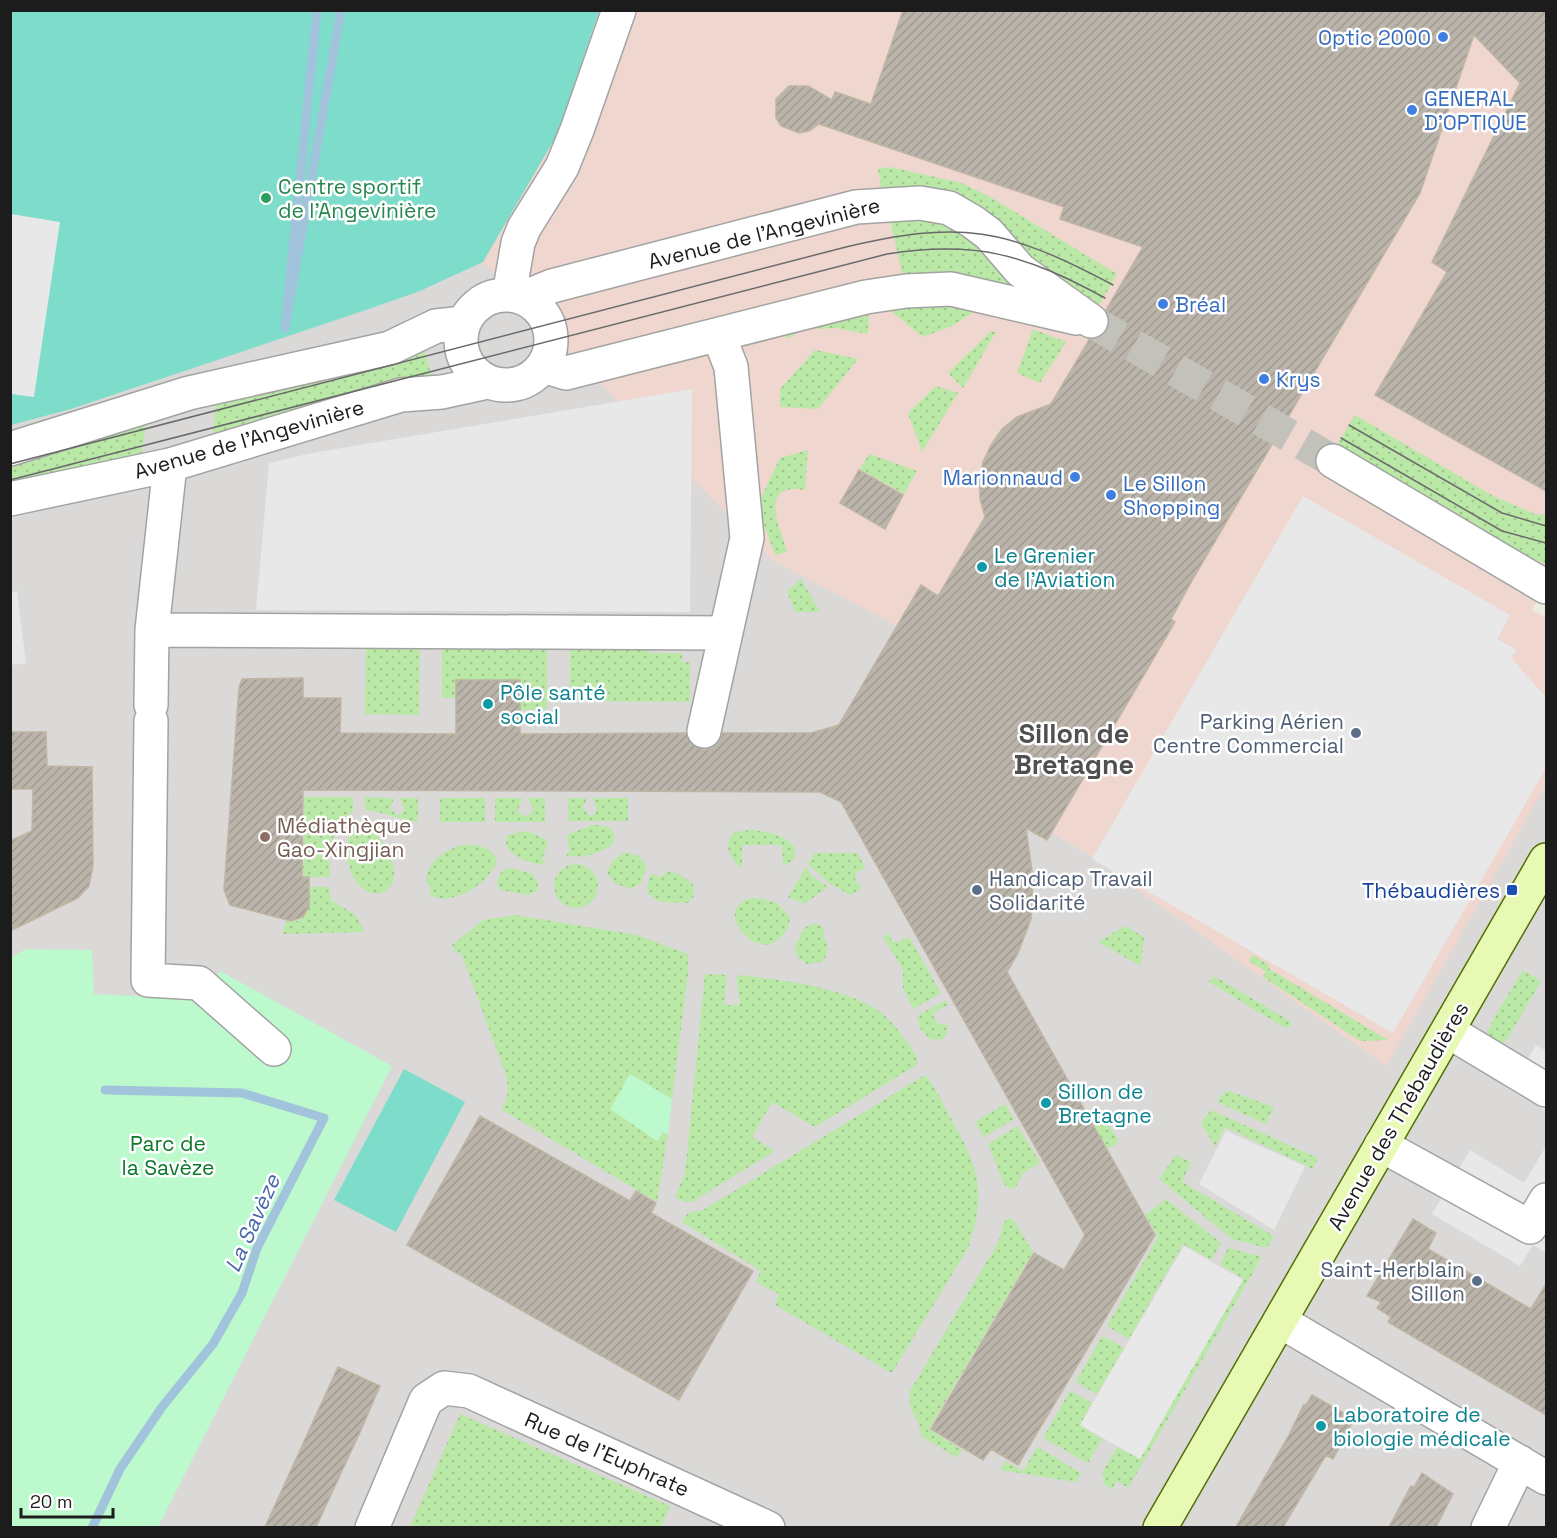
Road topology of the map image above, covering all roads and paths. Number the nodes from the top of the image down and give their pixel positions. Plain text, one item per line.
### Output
1 (619, 10) edge
2 (516, 297) junction
3 (464, 323) junction
4 (719, 336) junction
5 (543, 366) junction
6 (488, 382) junction
7 (10, 449) edge
8 (1334, 461) tunnel mouth
9 (170, 465) junction
10 (10, 500) edge
11 (1546, 587) edge
12 (152, 630) junction
13 (724, 633) junction
14 (704, 731) dead end
15 (1546, 860) edge
16 (1448, 1031) junction
17 (274, 1049) dead end
18 (1546, 1090) edge
19 (1382, 1145) junction
20 (1546, 1200) edge
21 (1280, 1321) junction
22 (1533, 1470) edge
23 (372, 1527) edge
24 (768, 1527) edge
25 (1160, 1527) edge
26 (1488, 1527) edge

1 - 2 street
2 - 3 street
2 - 4 street, Avenue de l'Angevinière
2 - 5 street
3 - 6 street
3 - 7 street
4 - 5 street, Avenue de l'Angevinière
4 - 13 street
5 - 6 street
6 - 9 street, Avenue de l'Angevinière
8 - 11 street
9 - 10 street, Avenue de l'Angevinière
9 - 12 street
12 - 13 street
12 - 17 street
13 - 14 street
15 - 16 street, Avenue des Thébaudières
16 - 18 street
16 - 19 street, Avenue des Thébaudières
19 - 20 street
19 - 21 street, Avenue des Thébaudières
21 - 22 street
21 - 25 street, Avenue des Thébaudières
22 - 26 street
23 - 24 street, Rue de l'Euphrate

